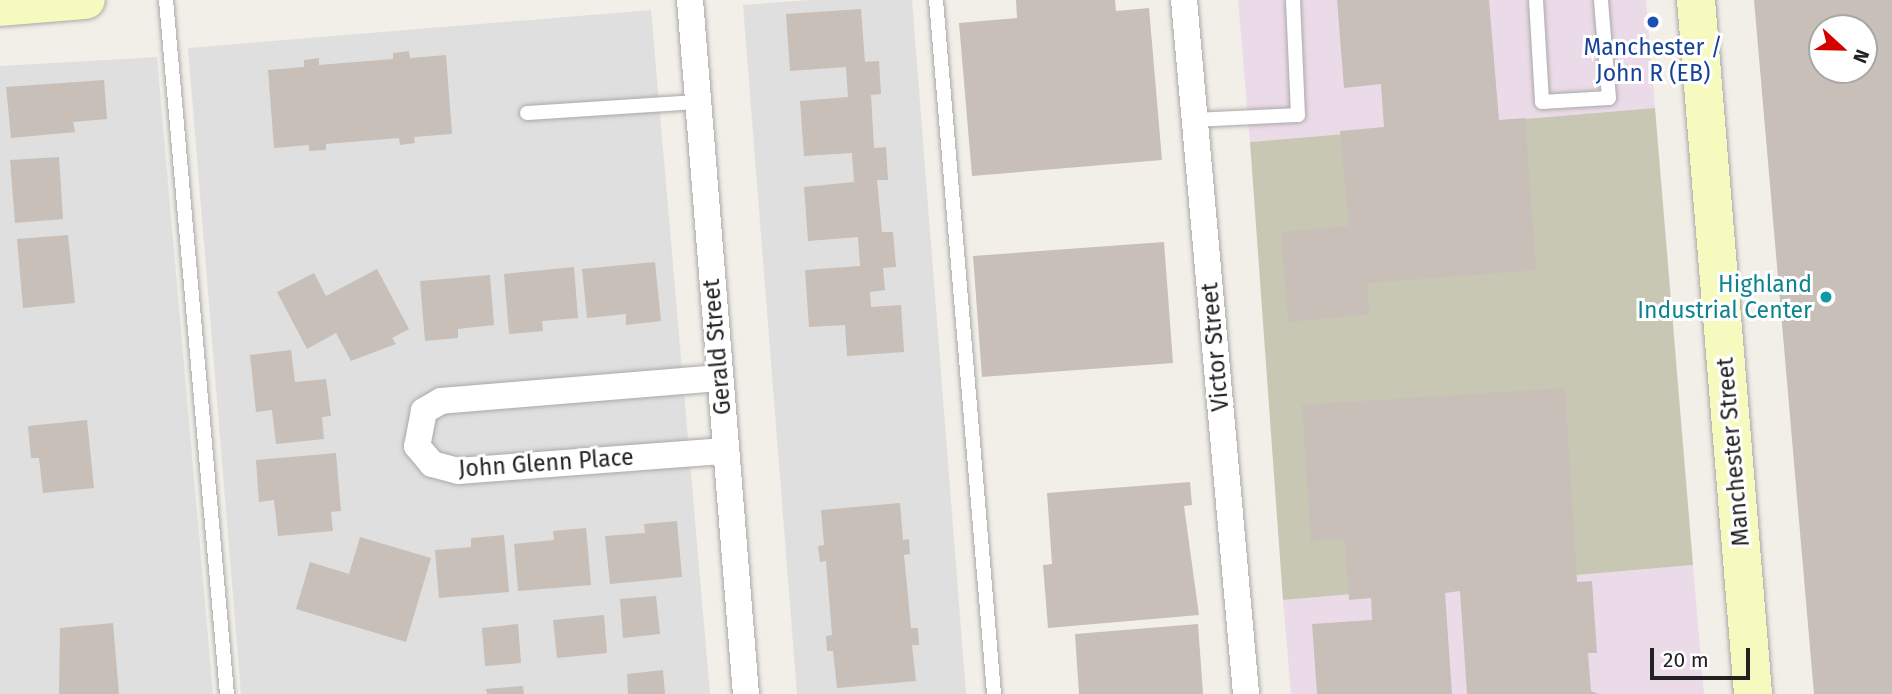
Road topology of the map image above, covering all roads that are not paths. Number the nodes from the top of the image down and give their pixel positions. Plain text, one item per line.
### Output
1 (86, 0) edge
2 (166, 0) edge
3 (690, 0) edge
4 (936, 0) edge
5 (1184, 0) edge
6 (1293, 0) edge
7 (1536, 0) edge
8 (1601, 0) edge
9 (1696, 0) edge
10 (0, 7) edge
11 (698, 102) junction
12 (527, 113) dead end
13 (1195, 120) junction
14 (719, 378) junction
15 (726, 451) junction
16 (227, 694) edge
17 (747, 694) edge
18 (994, 694) edge
19 (1246, 694) edge
20 (1753, 694) edge

1 - 10 street
2 - 16 lane
3 - 11 street, Gerald Street
4 - 18 lane
5 - 13 street, Victor Street
6 - 13 lane
7 - 8 lane
9 - 20 street, Manchester Street
11 - 12 lane
11 - 14 street, Gerald Street
13 - 19 street, Victor Street
14 - 15 street, Gerald Street
14 - 15 street, John Glenn Place
15 - 17 street, Gerald Street

